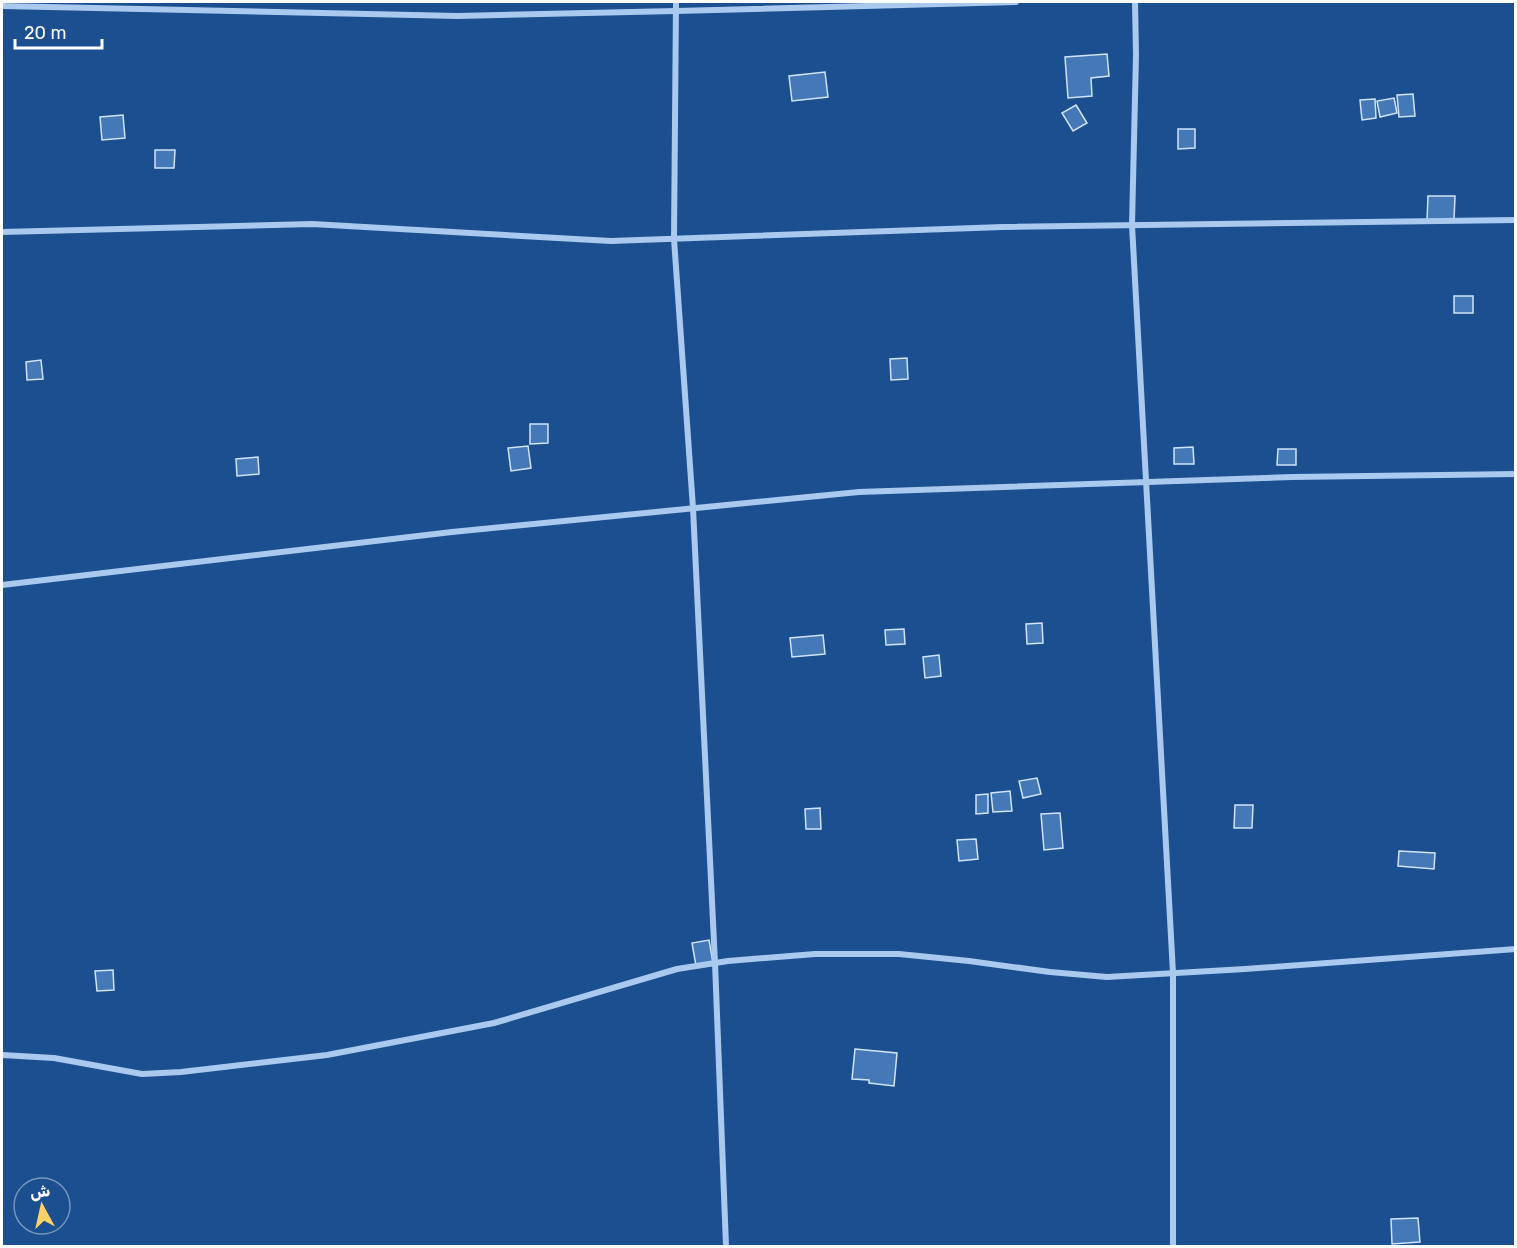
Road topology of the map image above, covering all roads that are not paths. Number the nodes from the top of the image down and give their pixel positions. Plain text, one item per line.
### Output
1 (676, 2) edge
2 (1016, 2) edge
3 (1135, 2) edge
4 (2, 6) edge
5 (676, 12) junction
6 (1515, 220) edge
7 (1132, 225) junction
8 (2, 232) edge
9 (674, 239) junction
10 (1515, 474) edge
11 (1145, 482) junction
12 (693, 508) junction
13 (2, 585) edge
14 (1515, 949) edge
15 (715, 963) junction
16 (1173, 973) junction
17 (2, 1055) edge
18 (726, 1246) edge
19 (1173, 1246) edge

1 - 5 street
2 - 5 street
3 - 7 street
4 - 5 street
5 - 9 street
6 - 7 street
7 - 9 street
7 - 11 street
8 - 9 street
9 - 12 street
10 - 11 street
11 - 12 street
11 - 16 street
12 - 13 street
12 - 15 street
14 - 16 street
15 - 16 street
15 - 17 street
15 - 18 street
16 - 19 street

